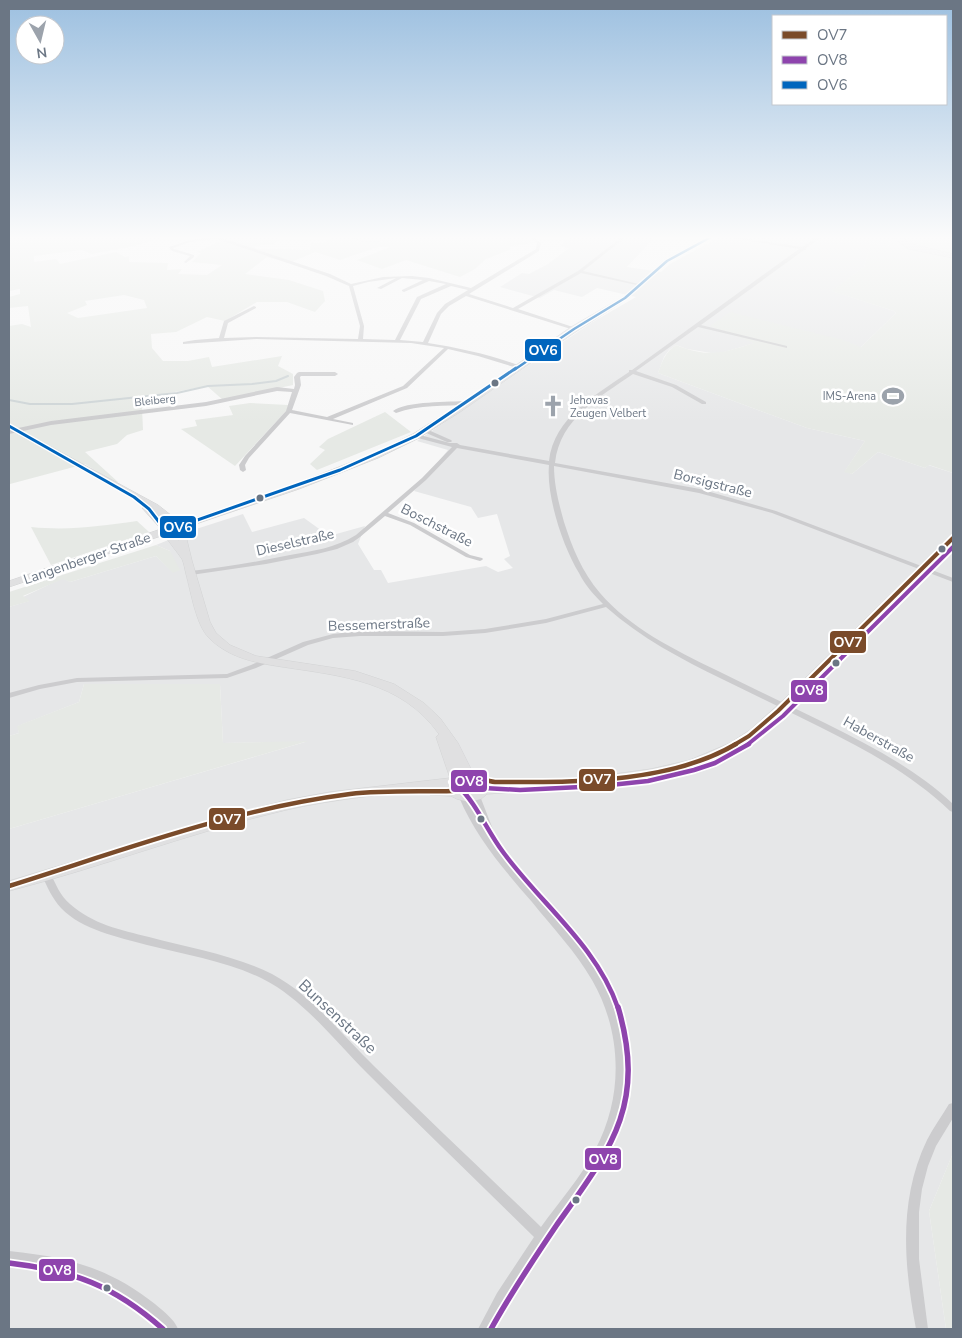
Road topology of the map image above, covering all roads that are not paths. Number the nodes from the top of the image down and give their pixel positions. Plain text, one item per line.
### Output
1 (355, 299) edge
2 (418, 299) edge
3 (456, 299) edge
4 (481, 299) edge
5 (532, 299) edge
6 (623, 299) edge
7 (733, 299) edge
8 (254, 307) dead end
9 (513, 310) junction
10 (697, 325) junction
11 (574, 329) junction
12 (221, 340) junction
13 (360, 340) junction
14 (397, 341) junction
15 (185, 343) dead end
16 (425, 344) junction
17 (785, 347) dead end
18 (447, 348) junction
19 (519, 367) junction
20 (631, 371) junction
21 (334, 374) dead end
22 (295, 391) junction
23 (468, 403) junction
24 (704, 403) dead end
25 (289, 411) junction
26 (396, 411) dead end
27 (327, 419) junction
28 (351, 424) dead end
29 (11, 430) edge
30 (426, 431) junction
31 (416, 436) junction
32 (457, 445) junction
33 (550, 464) junction
34 (243, 470) dead end
35 (134, 497) junction
36 (384, 514) junction
37 (179, 526) junction
38 (166, 531) junction
39 (953, 538) edge
40 (480, 559) dead end
41 (187, 561) junction
42 (922, 568) junction
43 (191, 573) junction
44 (953, 580) edge
45 (9, 584) edge
46 (607, 605) junction
47 (265, 661) junction
48 (9, 696) edge
49 (784, 706) junction
50 (467, 786) junction
51 (953, 809) edge
52 (500, 856) junction
53 (47, 875) junction
54 (9, 886) edge
55 (953, 1108) edge
56 (543, 1237) junction
57 (9, 1257) edge
58 (172, 1329) edge
59 (484, 1329) edge
60 (922, 1329) edge

1 - 13 street
2 - 14 street
3 - 16 street
4 - 9 street
5 - 9 street
6 - 11 street, Langenberger Straße
7 - 10 street
8 - 12 street
9 - 11 street
10 - 17 street
10 - 20 street
11 - 19 street, Langenberger Straße
12 - 13 street
12 - 15 street
13 - 14 street
14 - 16 street
16 - 18 street
18 - 19 street
18 - 27 street
19 - 23 street, Langenberger Straße
20 - 24 street
20 - 33 street
21 - 22 street
22 - 25 street
22 - 29 street, Bleiberg
23 - 26 street
23 - 30 street, Langenberger Straße
25 - 27 street
25 - 34 street
27 - 28 street
29 - 35 street
30 - 31 street, Langenberger Straße
30 - 32 street, Borsigstraße
31 - 32 street, Borsigstraße
31 - 37 street, Langenberger Straße
32 - 33 street, Borsigstraße
32 - 36 street, Dieselstraße
33 - 42 street, Borsigstraße
33 - 46 street, Haberstraße
35 - 37 street
35 - 38 street
36 - 40 street, Boschstraße
36 - 43 street, Dieselstraße
37 - 38 street, Langenberger Straße
37 - 41 street
38 - 41 street
38 - 45 street, Langenberger Straße
39 - 42 street
41 - 43 street
42 - 44 street, Borsigstraße
42 - 49 street
43 - 47 street
46 - 47 street, Bessemerstraße
46 - 49 street, Haberstraße
47 - 48 street, Bessemerstraße
47 - 50 street
49 - 50 street
49 - 51 street, Haberstraße
50 - 52 street
50 - 52 street
50 - 53 street
52 - 56 street
53 - 54 street
53 - 56 street, Bunsenstraße
55 - 60 street
56 - 59 street
57 - 58 street

